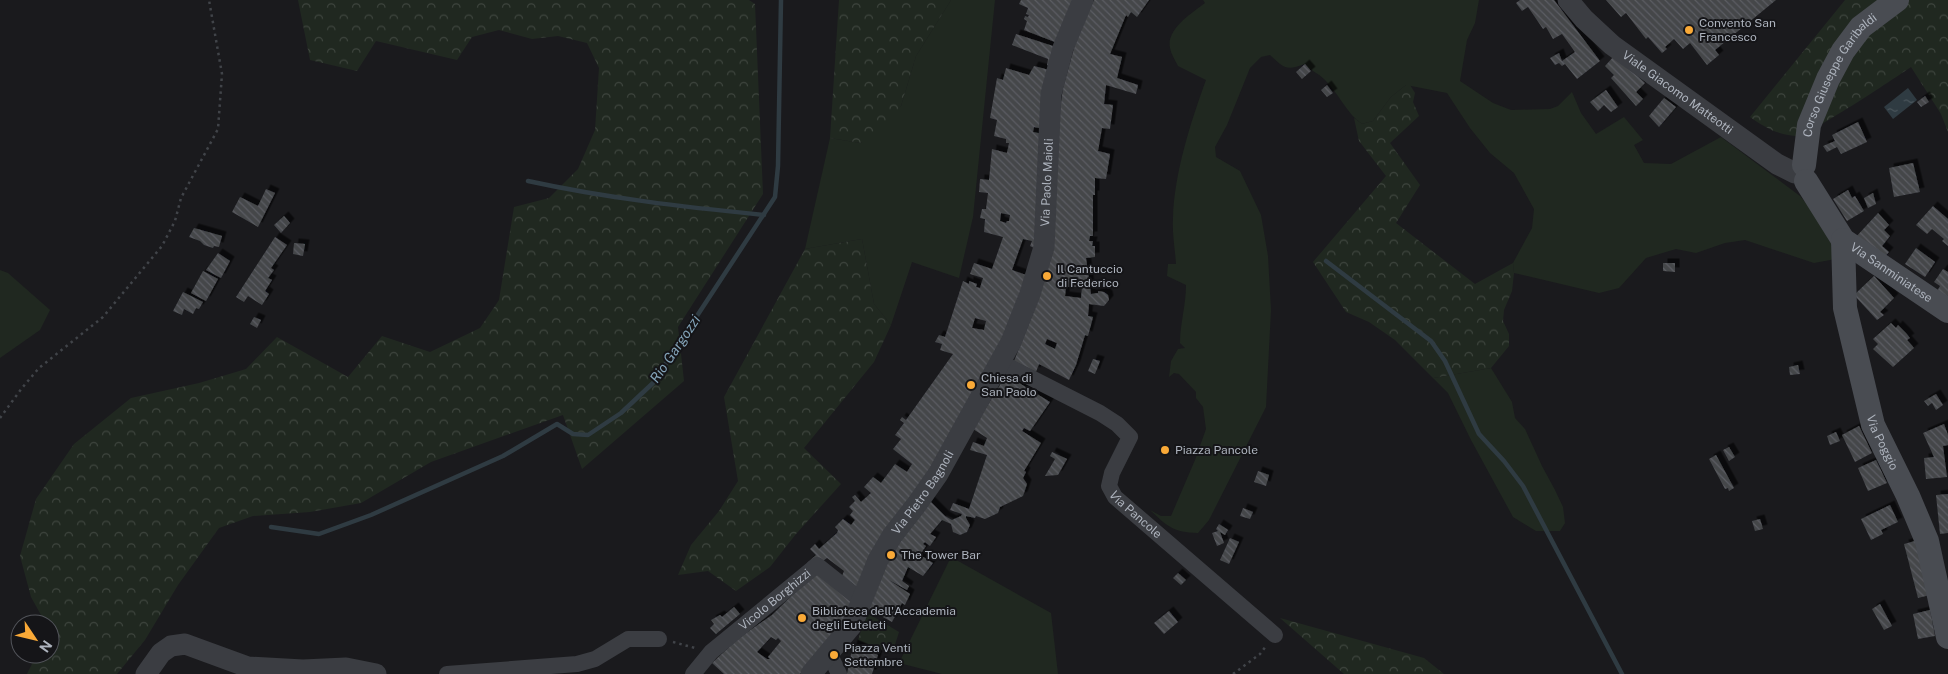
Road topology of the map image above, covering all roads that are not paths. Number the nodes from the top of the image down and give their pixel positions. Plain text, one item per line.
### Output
1 (1082, 0) edge
2 (1568, 0) edge
3 (1897, 0) edge
4 (1801, 173) junction
5 (1843, 240) junction
6 (1948, 311) edge
7 (1000, 362) junction
8 (861, 600) junction
9 (1275, 634) road end
10 (1948, 637) edge
11 (660, 639) road end
12 (829, 653) junction
13 (146, 674) edge
14 (376, 674) edge
15 (447, 674) edge
16 (693, 674) edge
17 (812, 674) edge
18 (839, 674) edge

1 - 7 street, Via Paolo Maioli
2 - 4 street, Viale Giacomo Matteotti
3 - 4 main road, Corso Giuseppe Garibaldi
4 - 5 main road, Via Sanminiatese
5 - 6 main road, Via Sanminiatese
5 - 10 main road, Via Poggio
7 - 8 street, Via Pietro Bagnoli
7 - 9 street, Via Pancole
8 - 12 street, Via Pietro Bagnoli
8 - 16 street, Vicolo Borghizzi
11 - 15 street
12 - 17 street, Via Pietro Bagnoli
12 - 18 street
13 - 14 street

